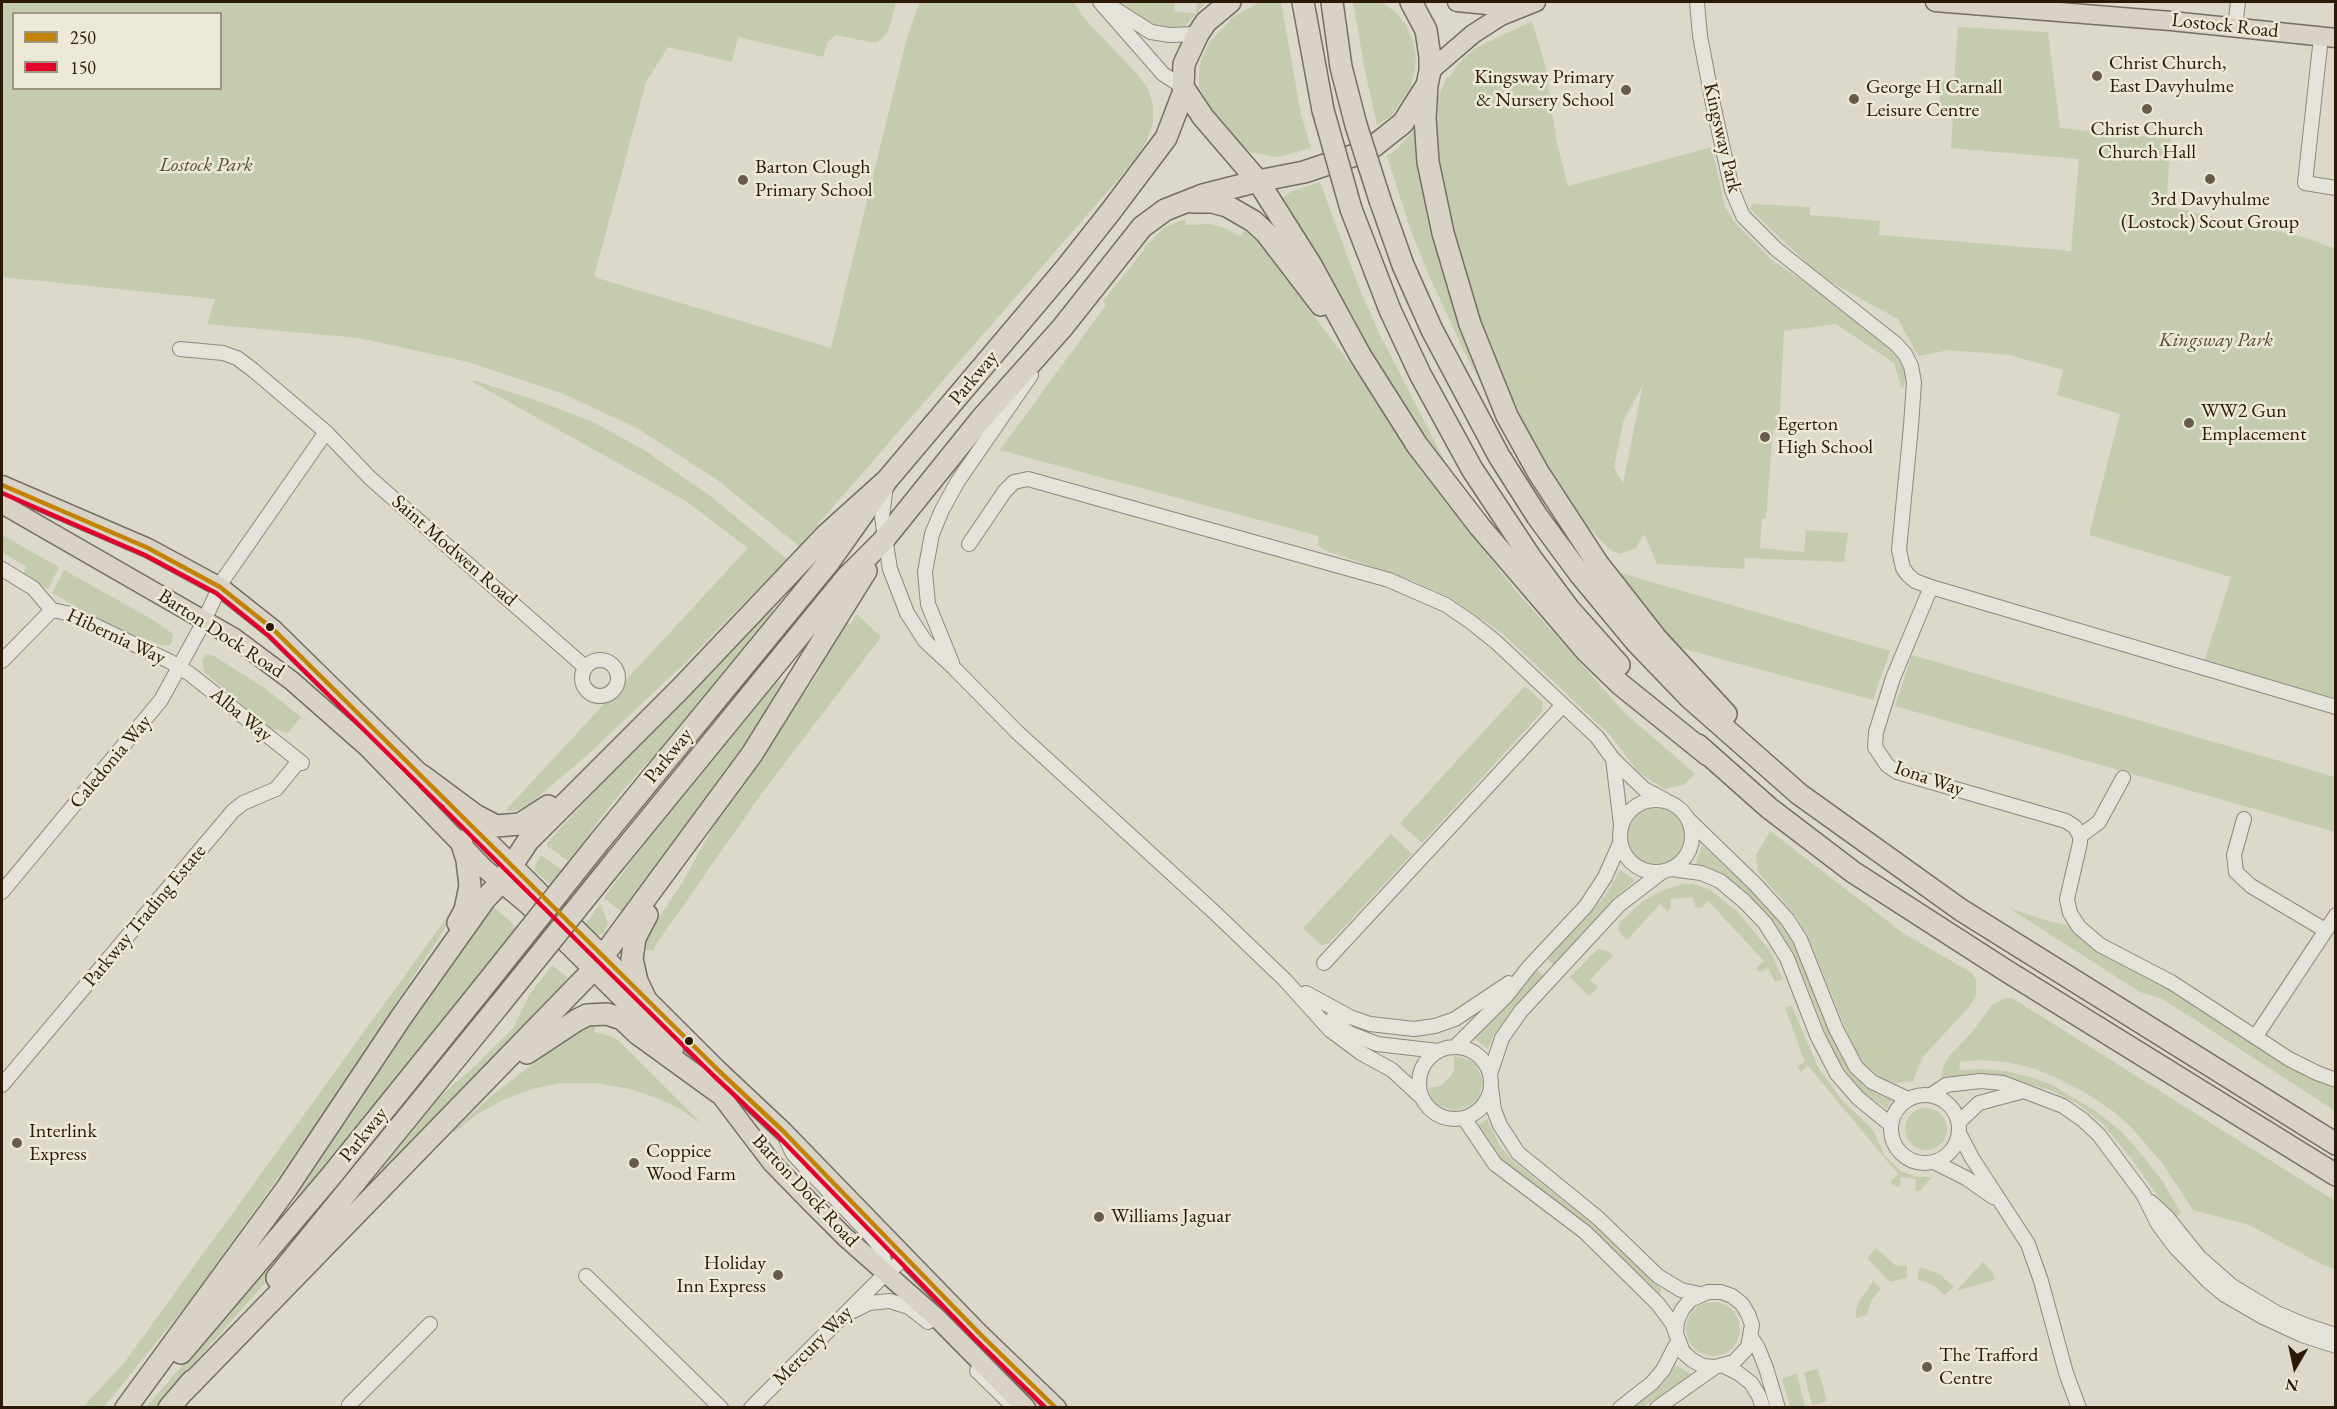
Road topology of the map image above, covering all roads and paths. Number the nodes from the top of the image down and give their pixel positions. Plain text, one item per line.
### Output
1 (1102, 2) edge
2 (1219, 2) edge
3 (1230, 2) edge
4 (1303, 2) edge
5 (1411, 2) edge
6 (1457, 2) edge
7 (1697, 2) edge
8 (1935, 2) edge
9 (2238, 2) edge
10 (1533, 3) edge
11 (1334, 12) edge
12 (2235, 27) junction
13 (1202, 28) junction
14 (2328, 38) edge
15 (1428, 78) junction
16 (1184, 89) junction
17 (1258, 181) junction
18 (2336, 188) edge
19 (1182, 204) junction
20 (1062, 328) junction
21 (180, 349) dead end
22 (1360, 356) junction
23 (326, 432) junction
24 (887, 480) junction
25 (2, 485) edge
26 (2, 504) edge
27 (883, 540) junction
28 (969, 544) dead end
29 (821, 556) junction
30 (2, 569) edge
31 (220, 587) junction
32 (1931, 587) junction
33 (52, 610) junction
34 (832, 610) junction
35 (204, 621) junction
36 (2, 661) edge
37 (179, 667) junction
38 (585, 667) dead end
39 (954, 668) junction
40 (1563, 705) junction
41 (2336, 707) edge
42 (1708, 755) junction
43 (1613, 759) junction
44 (608, 760) junction
45 (300, 762) joint
46 (421, 775) junction
47 (2123, 778) dead end
48 (1799, 794) junction
49 (719, 800) junction
50 (1665, 800) junction
51 (2244, 819) dead end
52 (1689, 820) junction
53 (1621, 825) junction
54 (2080, 836) junction
55 (461, 842) junction
56 (1620, 843) junction
57 (511, 864) junction
58 (1667, 870) junction
59 (500, 883) junction
60 (2, 892) edge
61 (2336, 915) edge
62 (2325, 930) junction
63 (1324, 963) dead end
64 (597, 964) junction
65 (1529, 967) junction
66 (1285, 980) junction
67 (1306, 993) junction
68 (645, 998) junction
69 (402, 1016) junction
70 (2256, 1036) junction
71 (1455, 1047) junction
72 (1438, 1051) junction
73 (488, 1080) junction
74 (1490, 1080) junction
75 (2336, 1080) edge
76 (2, 1085) edge
77 (718, 1092) junction
78 (2020, 1092) junction
79 (1931, 1095) junction
80 (1421, 1097) junction
81 (1908, 1099) junction
82 (1464, 1118) junction
83 (1891, 1125) junction
84 (1959, 1127) junction
85 (783, 1131) junction
86 (2336, 1144) edge
87 (1934, 1162) junction
88 (2336, 1175) edge
89 (2143, 1194) junction
90 (1999, 1202) junction
91 (906, 1257) junction
92 (586, 1276) dead end
93 (880, 1279) junction
94 (1700, 1294) junction
95 (844, 1316) junction
96 (430, 1324) dead end
97 (2336, 1335) edge
98 (1677, 1337) junction
99 (1751, 1337) junction
100 (2336, 1346) edge
101 (1719, 1367) junction
102 (176, 1400) edge
103 (126, 1407) edge
104 (133, 1407) edge
105 (351, 1407) edge
106 (721, 1407) edge
107 (751, 1407) edge
108 (1014, 1407) edge
109 (1026, 1407) edge
110 (1057, 1407) edge
111 (1620, 1407) edge
112 (1656, 1407) edge
113 (1763, 1407) edge
114 (1778, 1407) edge
115 (2079, 1407) edge

1 - 13 street
1 - 16 street
2 - 13 highway, Parkway
3 - 13 highway
4 - 42 highway, bridge
5 - 15 highway
6 - 10 main road
7 - 32 street, Kingsway Park
8 - 12 main road, Lostock Road
9 - 12 street
10 - 15 main road
11 - 48 highway, bridge
12 - 14 main road, Lostock Road
13 - 16 highway, Parkway
14 - 18 street
15 - 17 highway, Parkway
15 - 48 highway
16 - 17 highway
16 - 24 highway, Parkway
17 - 19 highway, Parkway
17 - 22 highway
19 - 20 highway, Parkway
19 - 22 highway
20 - 27 highway, Parkway
20 - 39 street
21 - 23 street, Saint Modwen Road
22 - 42 highway
23 - 31 street
23 - 38 street, Saint Modwen Road
24 - 27 street
24 - 29 highway, Parkway
25 - 31 main road, Barton Dock Road
26 - 35 main road, Barton Dock Road
27 - 34 highway, Parkway
27 - 39 street
28 - 40 street
29 - 44 highway
29 - 104 highway, Parkway, bridge
30 - 33 street, Hibernia Way
31 - 35 street
31 - 46 main road, Barton Dock Road
32 - 41 street, Kingsway Park
32 - 54 street, Iona Way
33 - 36 street, Hibernia Way
33 - 37 street, Hibernia Way
34 - 49 highway
34 - 102 highway, Parkway, bridge
35 - 37 street, Caledonia Way
35 - 55 main road, Barton Dock Road
37 - 45 street, Alba Way
37 - 60 street, Caledonia Way
39 - 66 street
40 - 43 street
40 - 63 street
42 - 88 highway
43 - 50 street
43 - 53 street
44 - 46 highway
44 - 57 highway
45 - 76 street, Parkway Trading Estate
46 - 57 main road, Barton Dock Road
47 - 54 street
48 - 86 highway
49 - 64 highway
49 - 68 highway
50 - 52 street
50 - 53 street
51 - 62 street
52 - 58 street
52 - 81 street
53 - 56 street
54 - 70 street
55 - 59 main road, Barton Dock Road
55 - 69 highway
56 - 58 street
56 - 65 street
57 - 59 highway
57 - 64 main road, Barton Dock Road
58 - 74 street
58 - 83 street
59 - 64 main road, Barton Dock Road
59 - 69 highway
61 - 62 street
62 - 70 street
64 - 68 main road, Barton Dock Road
64 - 73 highway
64 - 77 main road, Barton Dock Road
65 - 67 street
65 - 71 street
66 - 67 street
66 - 80 street
67 - 72 street
68 - 85 main road, Barton Dock Road
69 - 103 highway
70 - 75 street
71 - 72 street
71 - 74 street
72 - 80 street
73 - 77 highway
73 - 102 highway
74 - 82 street
74 - 94 street
77 - 93 main road, Barton Dock Road
78 - 79 street
78 - 84 street
78 - 89 street
79 - 81 street
79 - 84 street
80 - 82 street
81 - 83 street
82 - 98 street
83 - 87 street
84 - 87 street
84 - 90 street
85 - 91 main road, Barton Dock Road
85 - 93 street
87 - 90 street
89 - 97 street
89 - 100 street
90 - 115 street
91 - 93 street, Mercury Way
91 - 110 main road, Barton Dock Road
92 - 106 street
93 - 95 street, Mercury Way
93 - 109 main road, Barton Dock Road
94 - 98 street
94 - 99 street
95 - 107 street, Mercury Way
95 - 108 street
96 - 105 street
98 - 101 street
98 - 111 street
99 - 101 street
99 - 114 street
101 - 112 street
101 - 113 street

